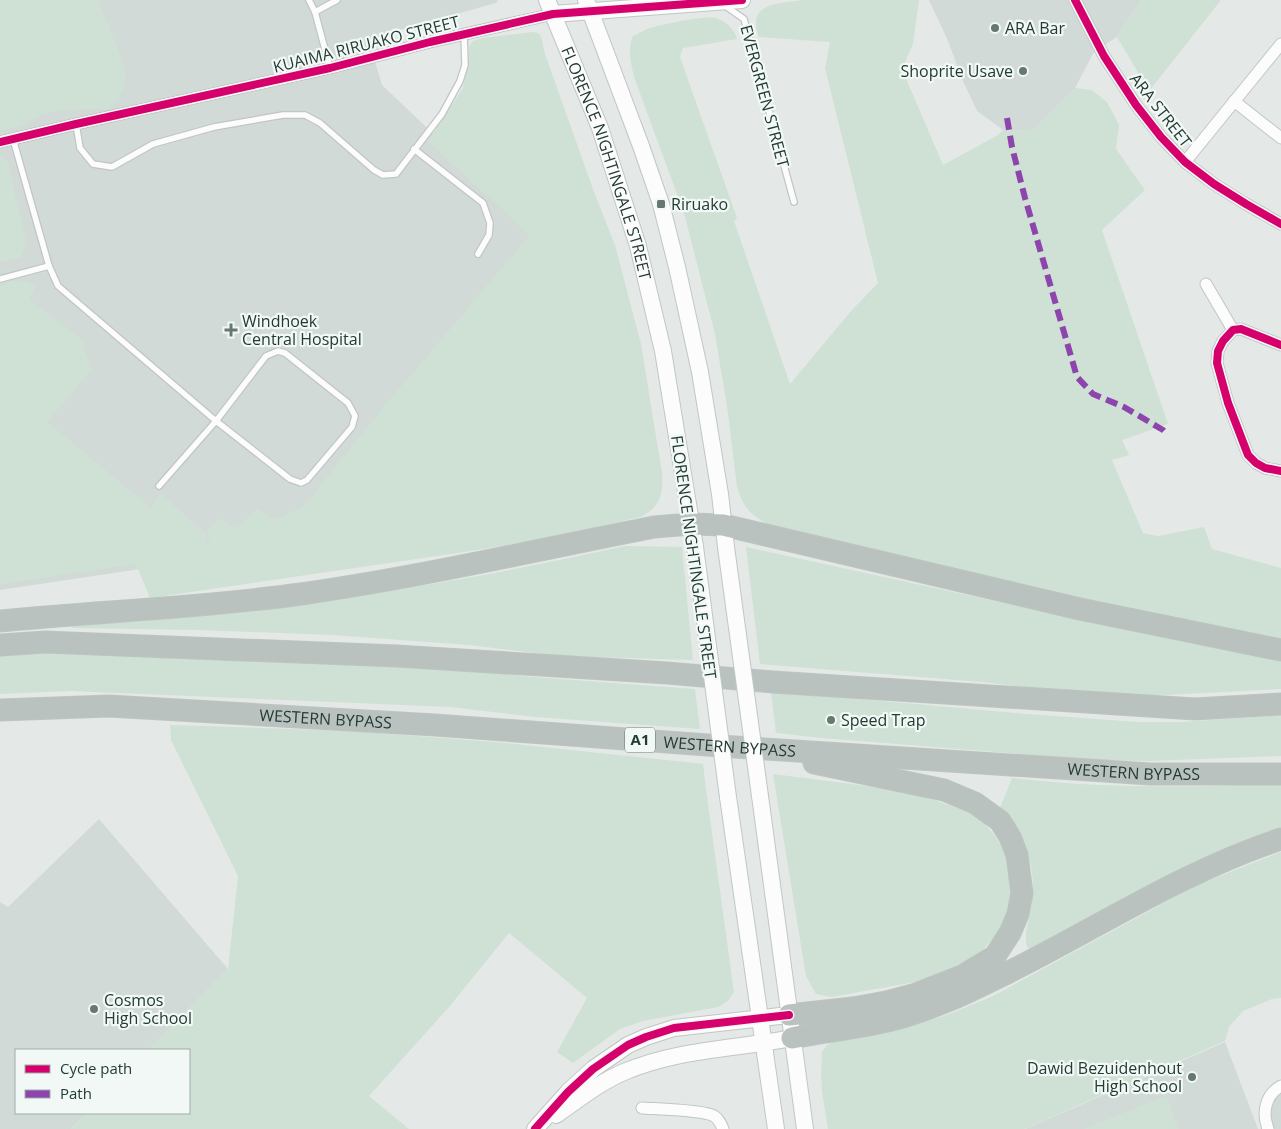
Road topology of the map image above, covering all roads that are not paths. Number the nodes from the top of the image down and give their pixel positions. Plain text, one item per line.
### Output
1 (309, 0) edge
2 (337, 0) edge
3 (742, 0) edge
4 (1075, 0) edge
5 (719, 1) edge
6 (589, 6) edge
7 (550, 7) edge
8 (315, 12) junction
9 (464, 34) junction
10 (1281, 44) edge
11 (330, 68) junction
12 (1234, 101) junction
13 (76, 124) junction
14 (1281, 138) edge
15 (13, 139) junction
16 (0, 142) edge
17 (414, 150) junction
18 (1185, 162) junction
19 (794, 202) dead end
20 (1281, 224) edge
21 (478, 254) dead end
22 (50, 266) junction
23 (0, 278) edge
24 (1206, 284) dead end
25 (1233, 330) junction
26 (1281, 345) edge
27 (216, 421) junction
28 (1281, 471) edge
29 (159, 486) dead end
30 (691, 524) junction
31 (723, 525) junction
32 (0, 621) edge
33 (0, 645) edge
34 (1281, 650) edge
35 (1281, 704) edge
36 (0, 710) edge
37 (735, 747) junction
38 (1281, 774) edge
39 (1281, 839) edge
40 (789, 1014) junction
41 (759, 1017) junction
42 (792, 1038) junction
43 (763, 1044) junction
44 (1281, 1086) edge
45 (642, 1108) dead end
46 (536, 1129) edge
47 (723, 1129) edge
48 (776, 1129) edge
49 (805, 1129) edge
50 (1268, 1129) edge

1 - 8 lane
2 - 8 lane
3 - 5 main road, KUAIMA RIRUAKO STREET
4 - 18 street, ARA STREET
5 - 6 main road, KUAIMA RIRUAKO STREET
5 - 19 lane, EVERGREEN STREET
6 - 7 main road, KUAIMA RIRUAKO STREET
6 - 31 main road, FLORENCE NIGHTINGALE STREET
7 - 9 street, KUAIMA RIRUAKO STREET
7 - 30 main road, FLORENCE NIGHTINGALE STREET
8 - 11 lane
9 - 11 street, KUAIMA RIRUAKO STREET
9 - 17 lane
10 - 12 street
11 - 13 street, KUAIMA RIRUAKO STREET
12 - 14 street
12 - 18 street
13 - 15 street, KUAIMA RIRUAKO STREET
13 - 17 lane
15 - 16 street, KUAIMA RIRUAKO STREET
15 - 22 lane
17 - 21 lane
18 - 20 street, ARA STREET
22 - 23 lane
22 - 27 lane
24 - 25 street
25 - 26 street
25 - 28 street
27 - 27 lane
27 - 29 lane
30 - 31 highway
30 - 32 highway
30 - 41 main road, FLORENCE NIGHTINGALE STREET, bridge
31 - 34 highway
31 - 40 main road, FLORENCE NIGHTINGALE STREET, bridge
33 - 35 highway
36 - 37 highway, WESTERN BYPASS / A1
37 - 38 highway, WESTERN BYPASS / A1
37 - 40 highway
39 - 42 highway
40 - 41 main road
40 - 42 main road, FLORENCE NIGHTINGALE STREET
41 - 43 main road, FLORENCE NIGHTINGALE STREET
41 - 46 main road
42 - 43 main road
42 - 49 main road, FLORENCE NIGHTINGALE STREET
43 - 46 main road
43 - 48 main road, FLORENCE NIGHTINGALE STREET
44 - 50 street
45 - 47 street

